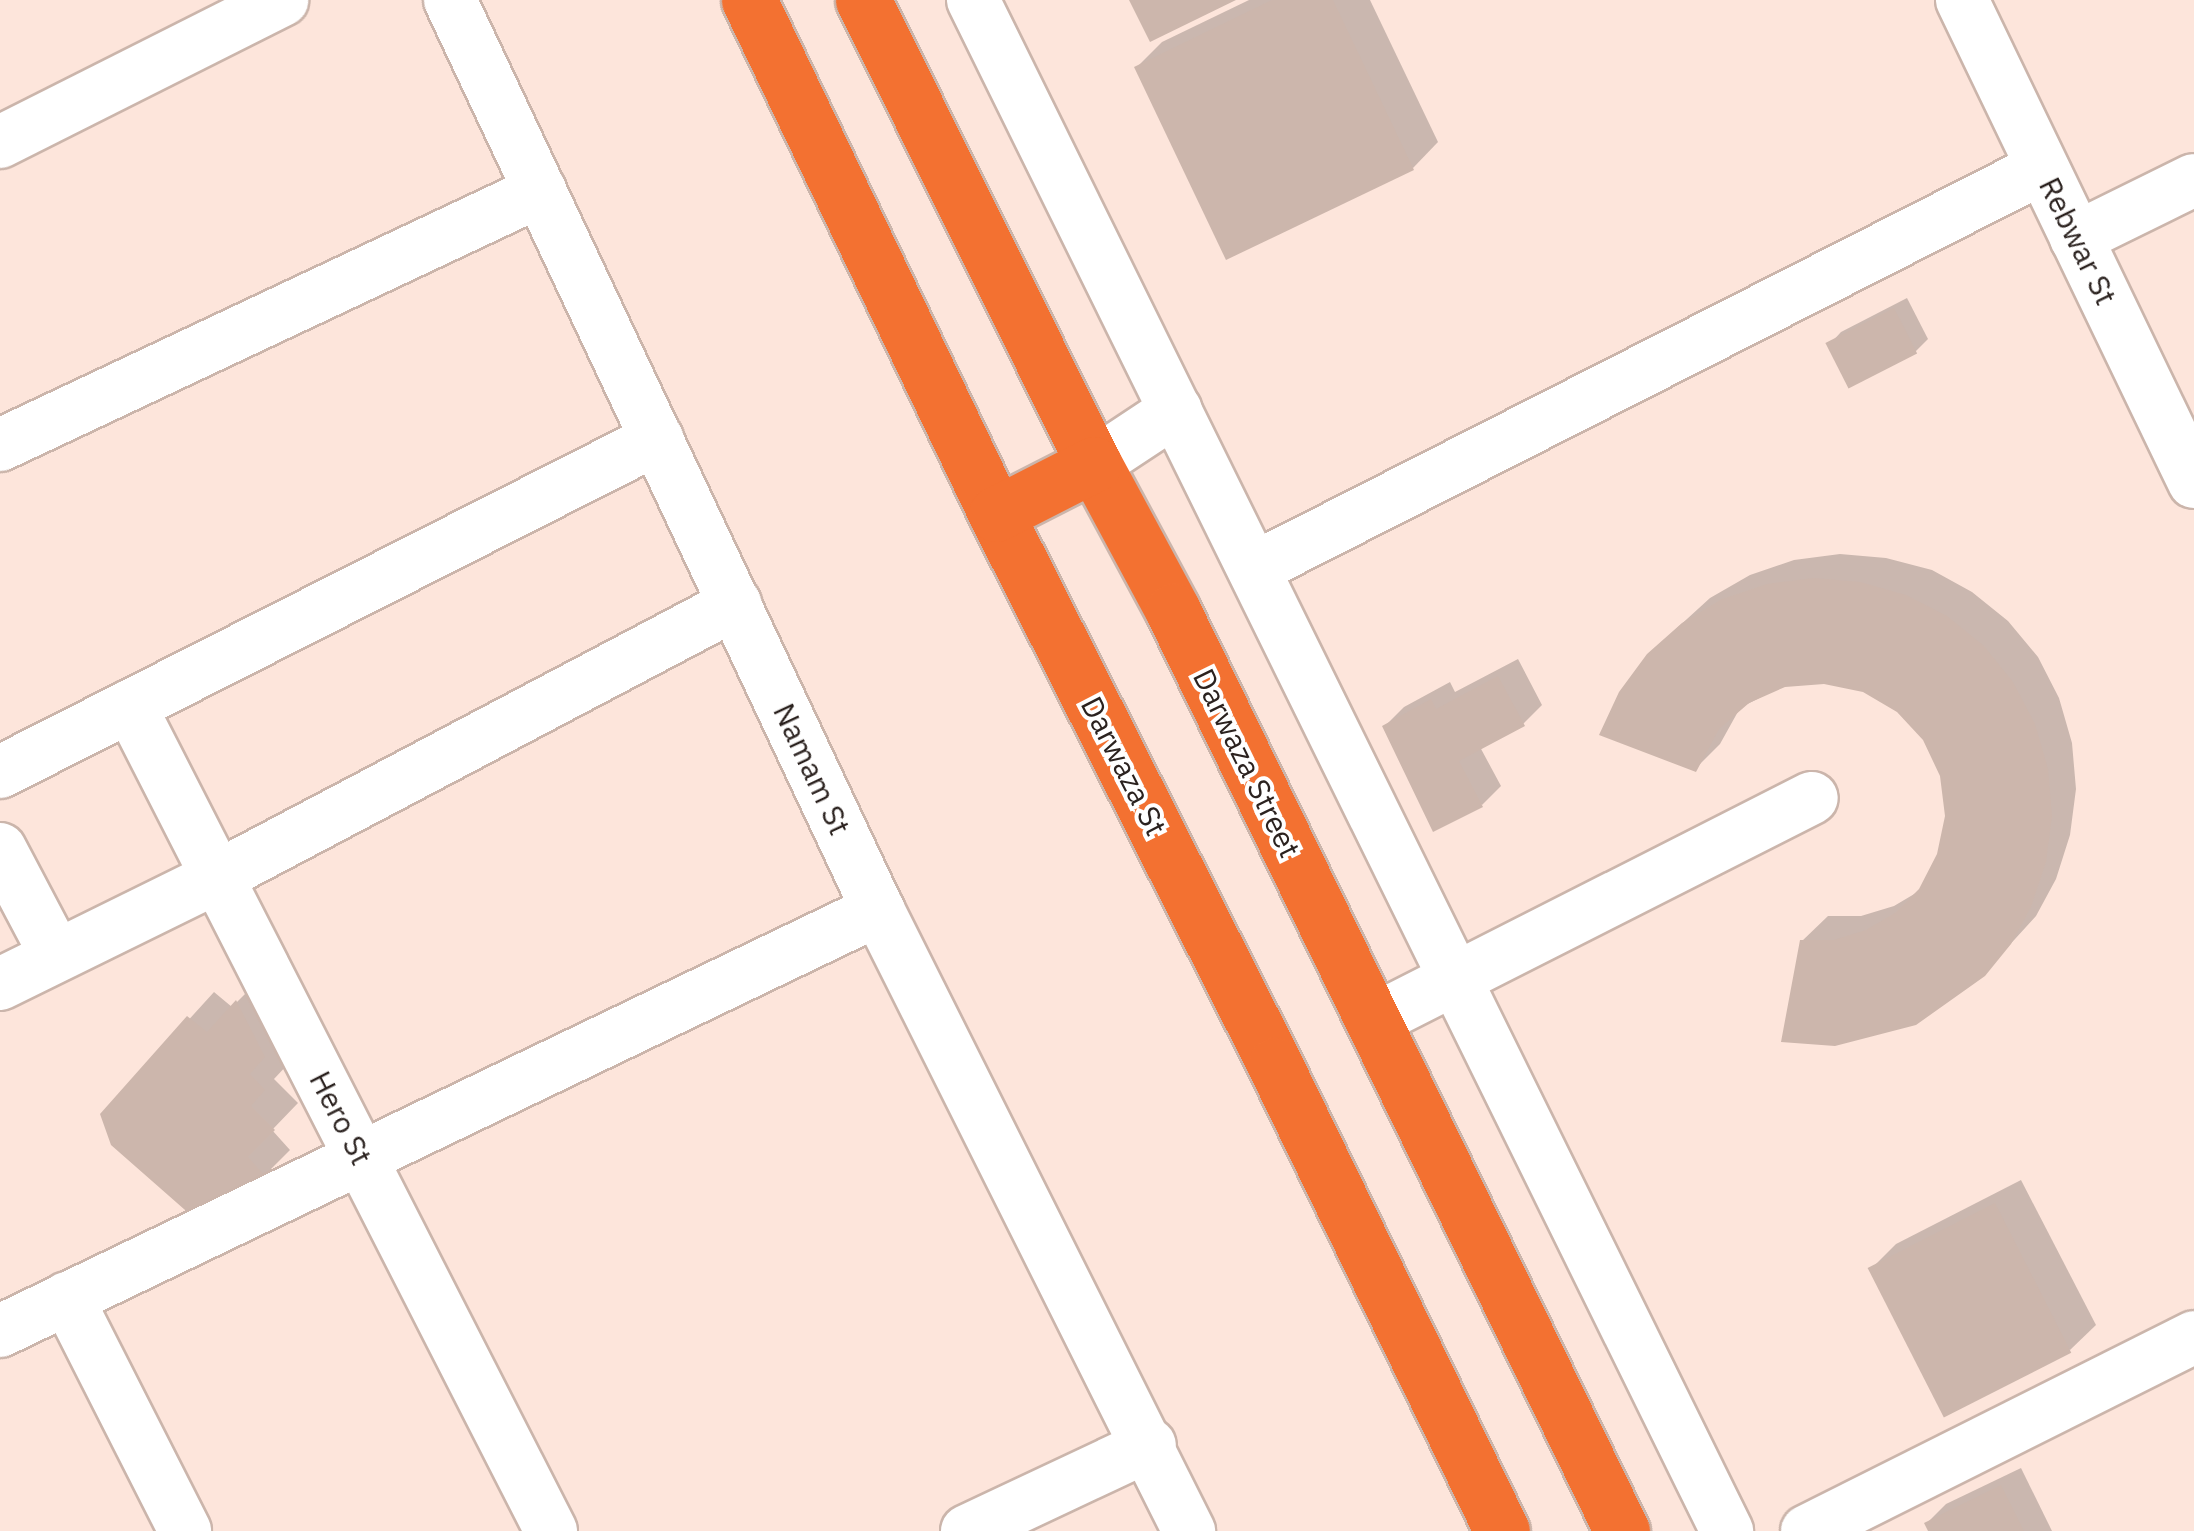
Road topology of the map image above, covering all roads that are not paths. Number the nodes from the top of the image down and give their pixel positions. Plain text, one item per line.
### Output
1 (282, 0) edge
2 (450, 0) edge
3 (750, 0) edge
4 (863, 0) edge
5 (974, 0) edge
6 (1962, 0) edge
7 (0, 142) edge
8 (2042, 168) junction
9 (2194, 180) edge
10 (540, 191) junction
11 (2076, 238) junction
12 (1176, 410) junction
13 (657, 439) junction
14 (0, 444) edge
15 (1094, 464) junction
16 (2194, 482) edge
17 (996, 514) junction
18 (1254, 568) junction
19 (734, 604) junction
20 (130, 706) junction
21 (0, 772) edge
22 (1812, 798) dead end
23 (0, 849) edge
24 (217, 876) junction
25 (878, 910) junction
26 (56, 955) junction
27 (1457, 978) junction
28 (0, 984) edge
29 (1372, 1021) junction
30 (361, 1158) junction
31 (67, 1298) junction
32 (0, 1331) edge
33 (2194, 1337) edge
34 (1150, 1445) junction
35 (185, 1531) edge
36 (550, 1531) edge
37 (967, 1531) edge
38 (1189, 1531) edge
39 (1502, 1531) edge
40 (1622, 1531) edge
41 (1728, 1531) edge
42 (1807, 1531) edge

1 - 7 street
2 - 10 street, Namam St
3 - 17 highway, Darwaza St
4 - 15 highway, Darwaza Street
5 - 12 street
6 - 8 street, Rebwar St
8 - 11 street, Rebwar St
8 - 18 street
9 - 11 street
10 - 13 street, Namam St
10 - 14 street
11 - 16 street, Rebwar St
12 - 15 street
12 - 18 street
13 - 19 street, Namam St
13 - 20 street
15 - 17 highway
15 - 29 highway, Darwaza Street
17 - 39 highway, Darwaza St
18 - 27 street
19 - 24 street
19 - 25 street, Namam St
20 - 21 street
20 - 24 street, Hero St
22 - 27 street
23 - 26 street
24 - 26 street
24 - 30 street, Hero St
25 - 30 street
25 - 34 street, Namam St
26 - 28 street
27 - 29 street
27 - 41 street
29 - 40 highway, Darwaza Street
30 - 31 street
30 - 36 street, Hero St
31 - 32 street
31 - 35 street
33 - 42 street
34 - 37 street
34 - 38 street, Namam St

